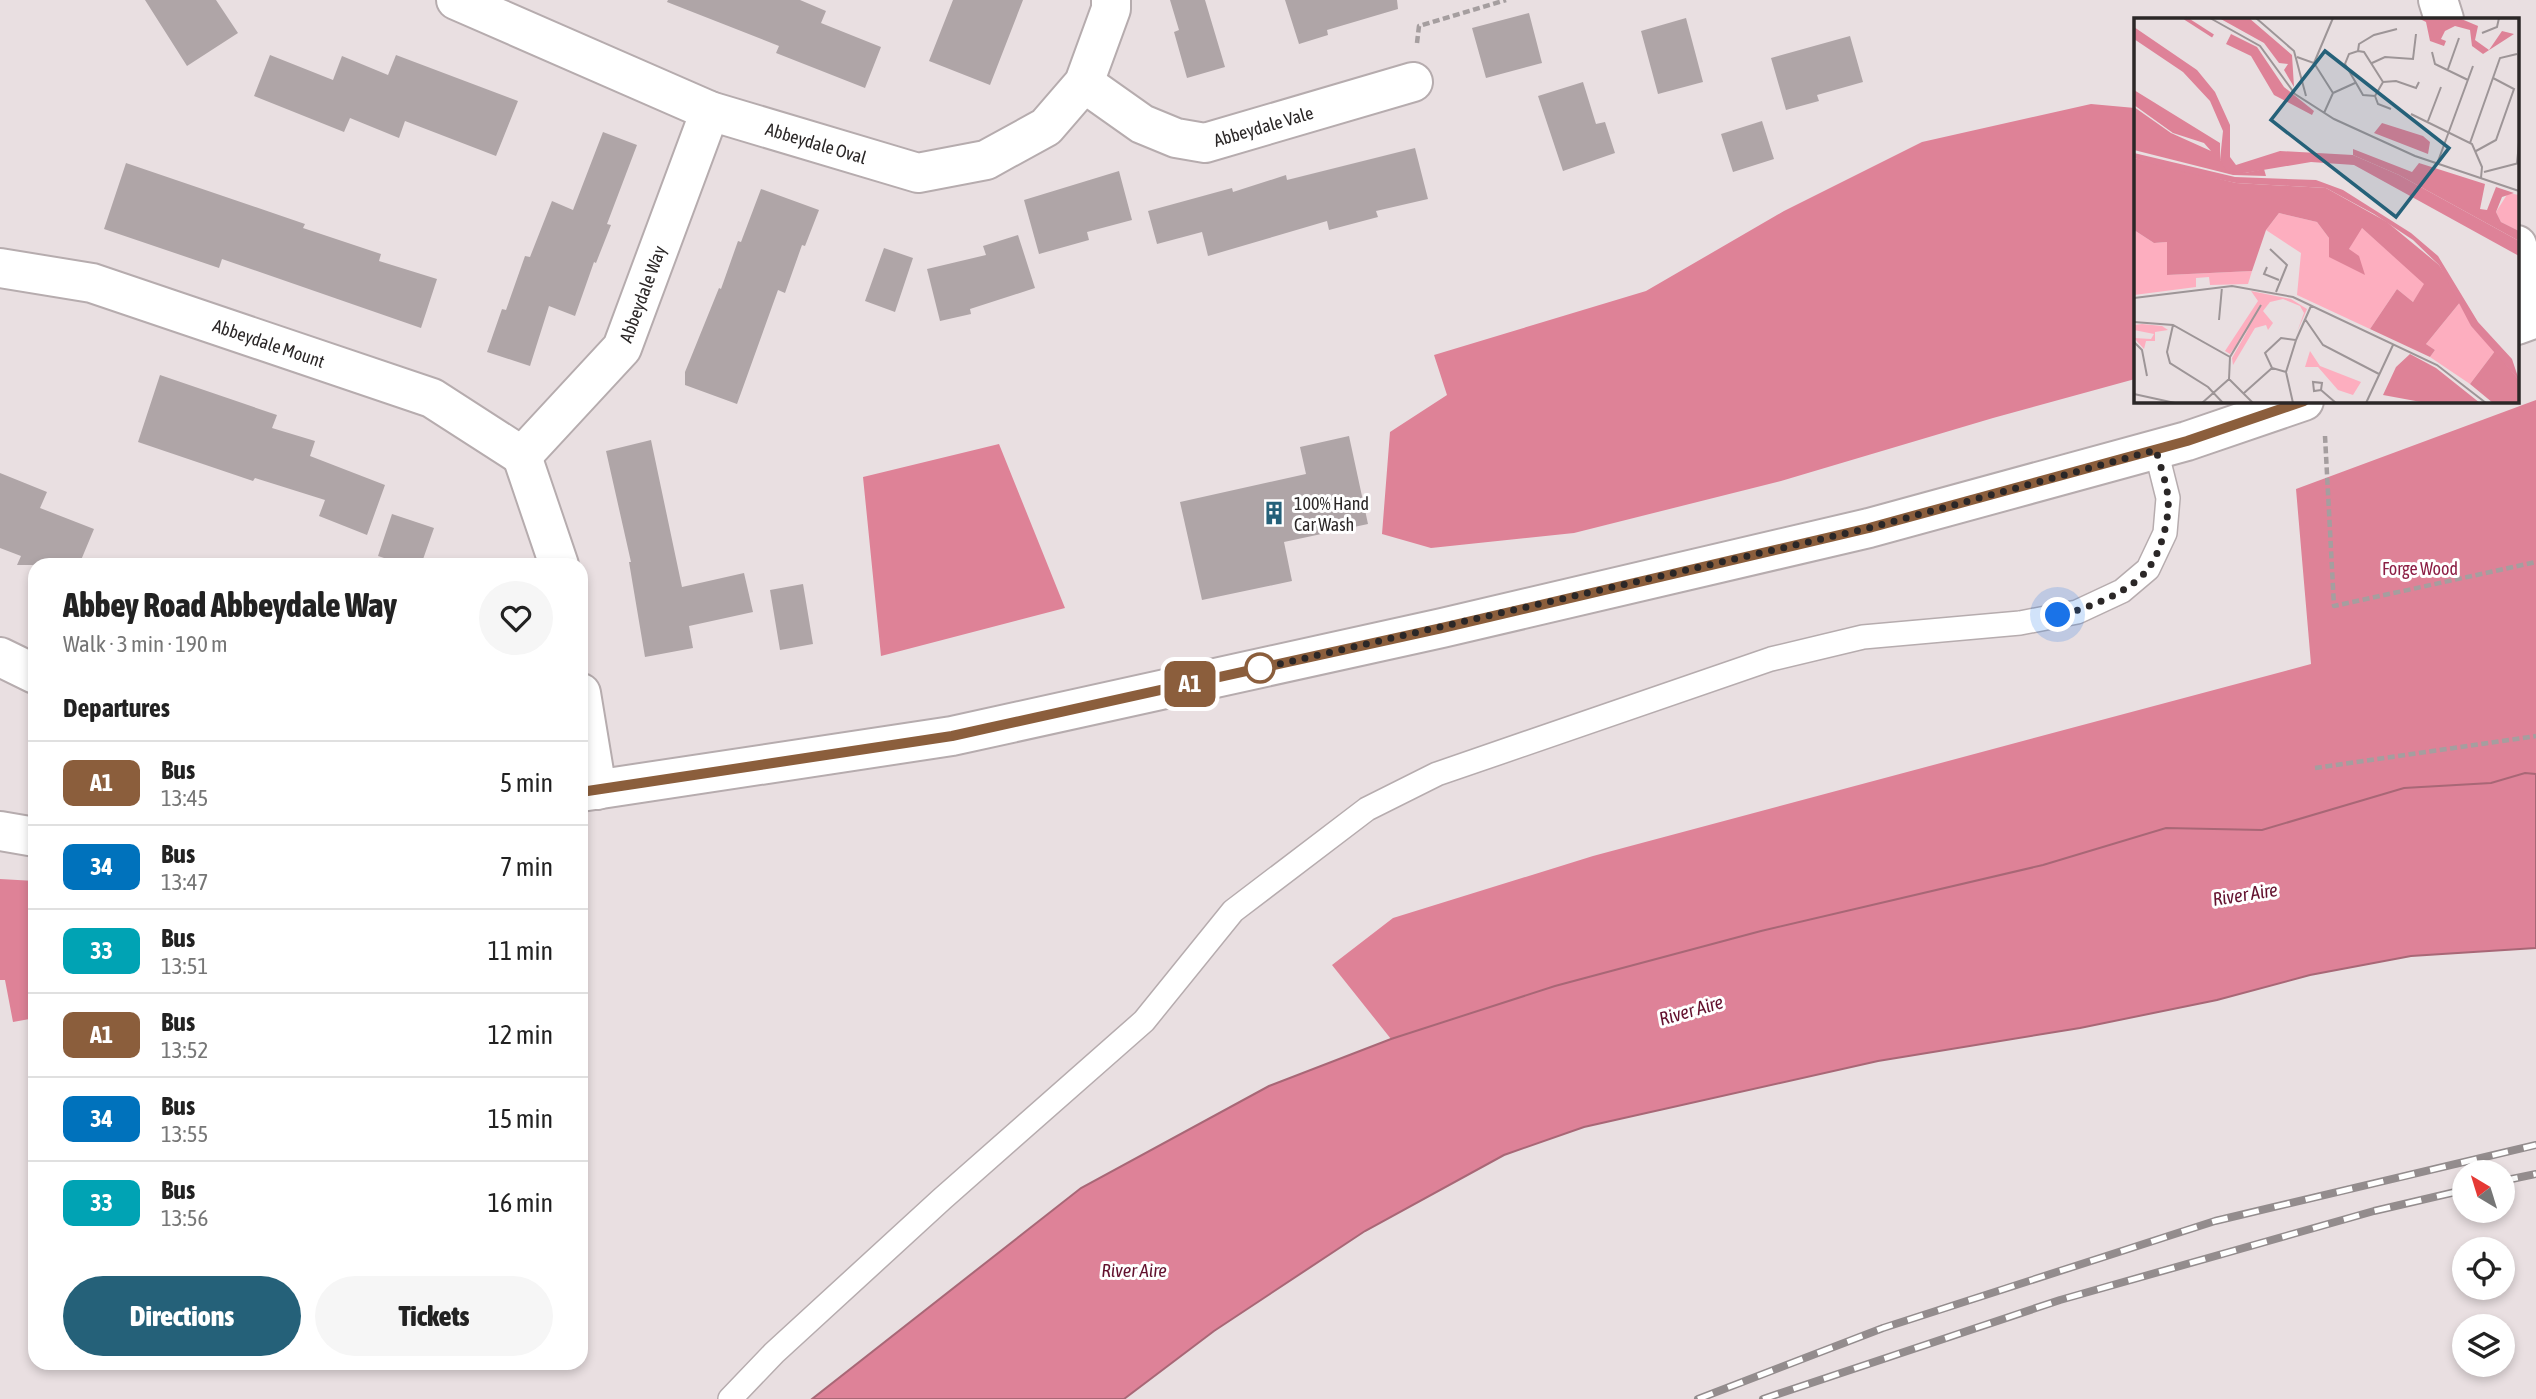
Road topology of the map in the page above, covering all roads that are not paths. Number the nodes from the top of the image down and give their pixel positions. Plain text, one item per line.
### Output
1 (456, 0) edge
2 (1111, 0) edge
3 (2438, 0) edge
4 (2444, 18) edge
5 (1413, 82) road end
6 (1084, 83) junction
7 (710, 111) junction
8 (2518, 248) edge
9 (0, 268) edge
10 (2536, 305) edge
11 (2536, 318) edge
12 (2518, 325) edge
13 (2314, 414) edge
14 (2156, 450) junction
15 (522, 456) junction
16 (557, 558) edge
17 (0, 657) edge
18 (28, 671) edge
19 (589, 791) edge
20 (0, 831) edge
21 (28, 836) edge
22 (730, 1399) edge

1 - 7 street, Abbeydale Oval
2 - 6 street, Abbeydale Oval
3 - 4 street
5 - 6 street, Abbeydale Vale
6 - 7 street, Abbeydale Oval
7 - 15 street, Abbeydale Way
8 - 10 street
9 - 15 street, Abbeydale Mount
11 - 12 street
13 - 14 street
14 - 19 street
14 - 22 lane
15 - 16 street
17 - 18 street
20 - 21 street

